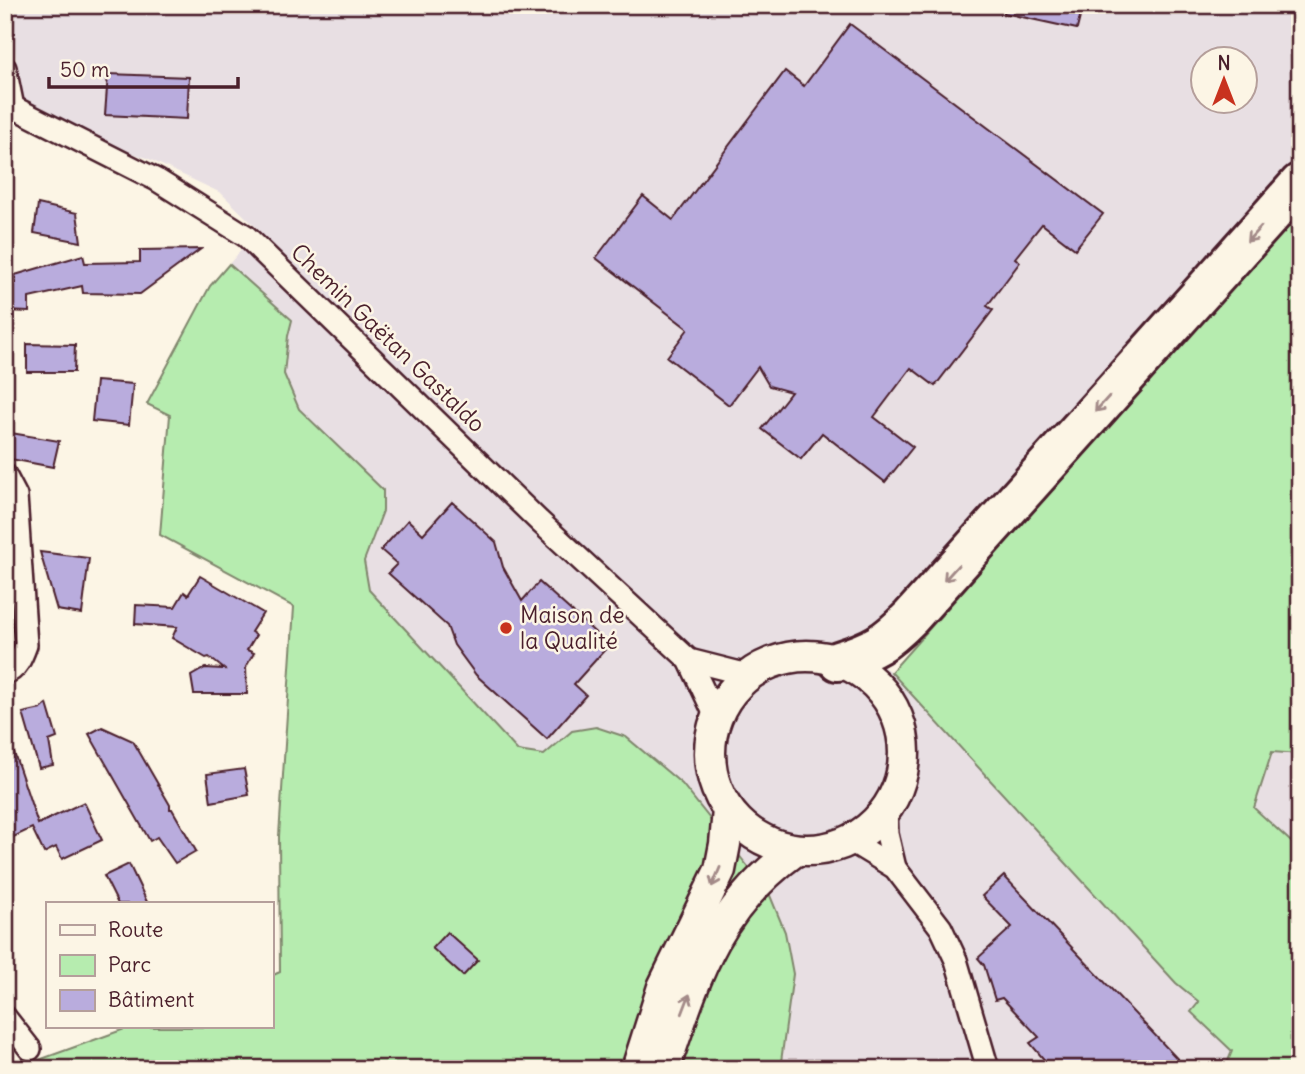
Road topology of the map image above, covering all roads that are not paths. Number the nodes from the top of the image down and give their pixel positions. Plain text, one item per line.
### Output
1 (5, 68) edge
2 (9, 109) edge
3 (1300, 183) edge
4 (5, 475) edge
5 (689, 660) junction
6 (838, 661) junction
7 (5, 673) edge
8 (748, 676) junction
9 (716, 717) junction
10 (886, 809) junction
11 (728, 810) junction
12 (849, 840) junction
13 (796, 850) junction
14 (895, 868) junction
15 (5, 1017) edge
16 (30, 1049) dead end
17 (637, 1069) edge
18 (664, 1069) edge
19 (988, 1069) edge

1 - 2 street
2 - 5 street, Chemin Gaëtan Gastaldo
3 -> 6 highway
4 - 7 street
5 - 8 street, Chemin Gaëtan Gastaldo
5 - 9 street, Chemin Gaëtan Gastaldo
6 - 8 main road
6 - 10 main road
8 - 9 main road
9 - 11 main road
10 - 12 main road
10 - 14 street
11 - 13 main road
11 -> 17 main road
12 - 13 main road
12 - 14 street
18 -> 13 main road
14 - 19 street
15 - 16 street

